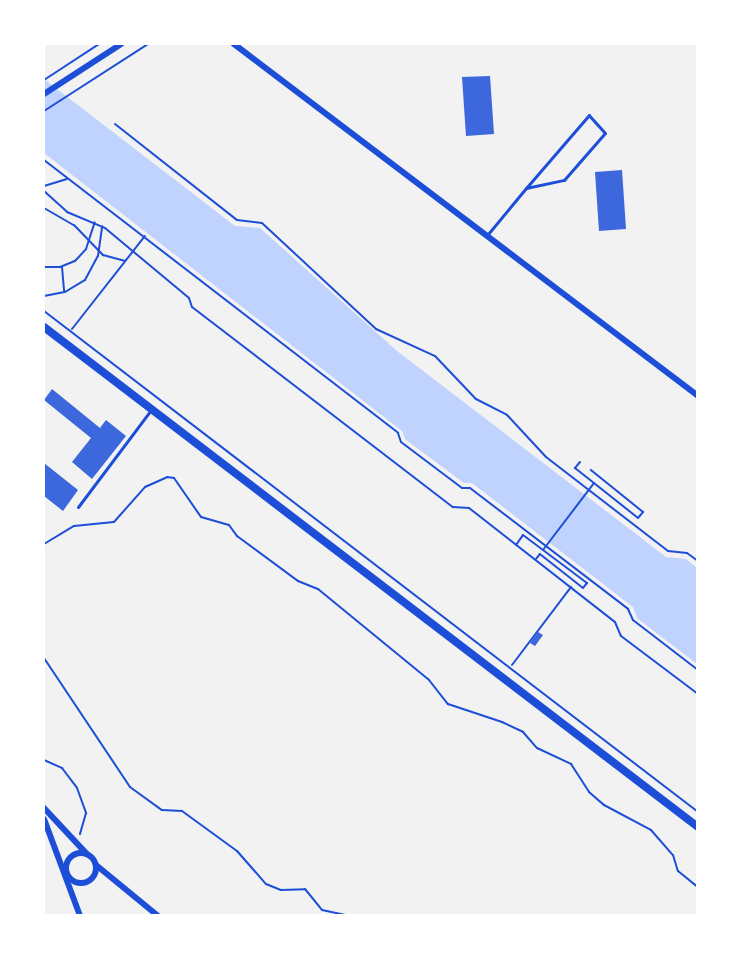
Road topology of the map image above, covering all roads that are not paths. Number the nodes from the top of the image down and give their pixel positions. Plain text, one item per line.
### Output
1 (121, 44) edge
2 (234, 44) edge
3 (44, 94) edge
4 (525, 188) junction
5 (487, 236) junction
6 (44, 327) edge
7 (698, 396) edge
8 (152, 410) junction
9 (78, 507) dead end
10 (44, 808) edge
11 (44, 819) edge
12 (698, 827) edge
13 (89, 855) junction
14 (96, 863) junction
15 (66, 873) junction
16 (105, 875) junction
17 (93, 878) junction
18 (80, 884) junction
19 (75, 898) junction
20 (80, 915) edge
21 (158, 915) edge

1 - 3 street
2 - 5 street
4 - 4 lane
4 - 5 lane
5 - 7 street
6 - 8 street
8 - 9 lane
8 - 12 street
10 - 13 street
11 - 15 street
13 - 14 street
13 - 15 street
14 - 16 street
14 - 17 street
15 - 18 street
15 - 19 street
16 - 17 street
16 - 21 street
17 - 18 street
18 - 19 street
19 - 20 street

